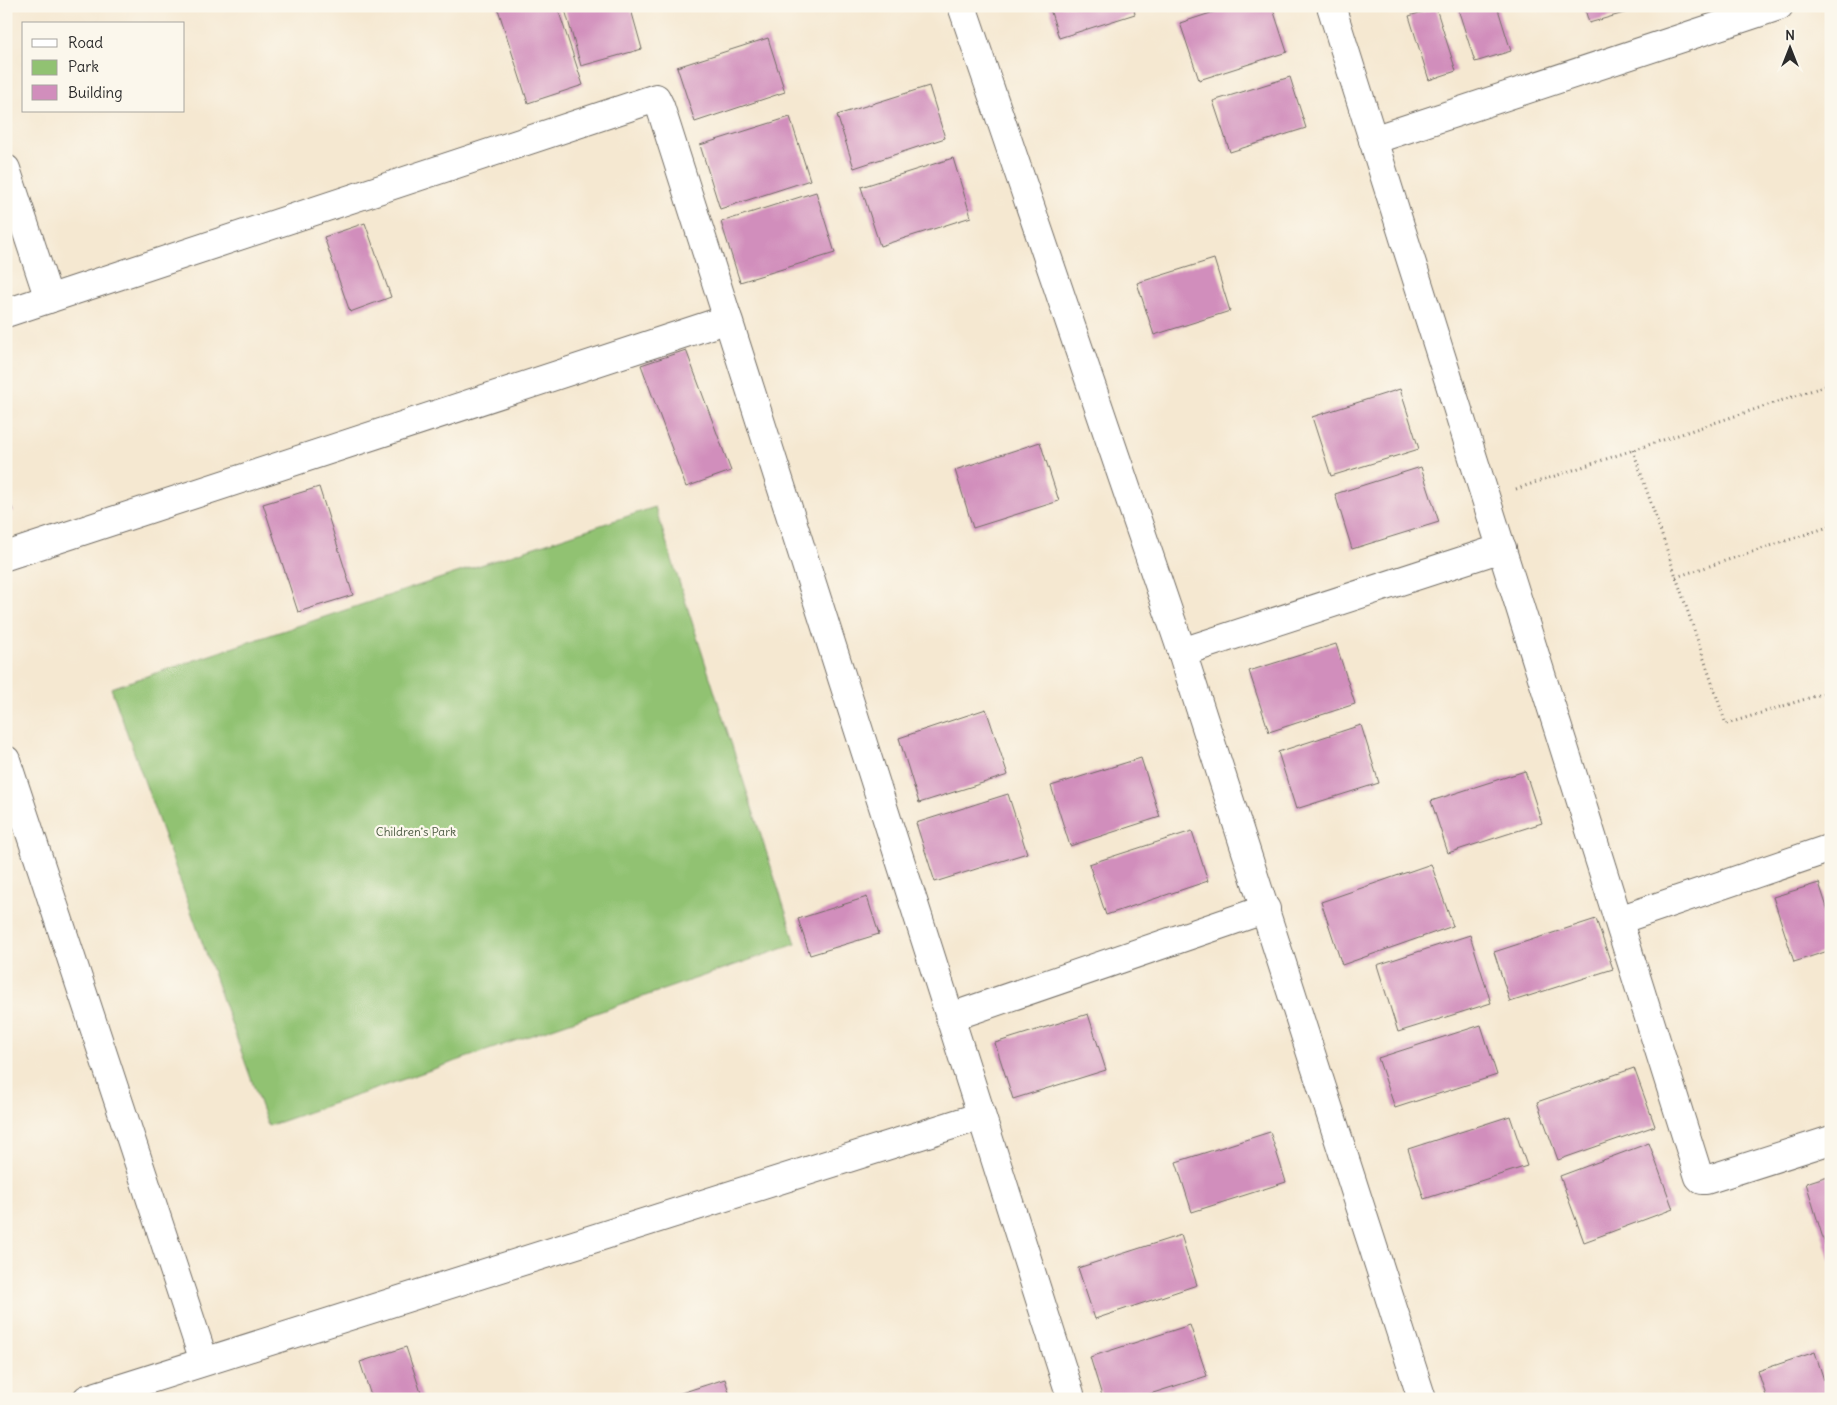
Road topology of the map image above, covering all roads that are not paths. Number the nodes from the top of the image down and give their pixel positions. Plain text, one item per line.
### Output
1 (962, 6) edge
2 (1331, 6) edge
3 (1779, 6) edge
4 (1373, 140) junction
5 (6, 169) edge
6 (49, 299) junction
7 (6, 313) edge
8 (728, 319) junction
9 (1502, 548) junction
10 (6, 556) edge
11 (1182, 652) junction
12 (6, 760) edge
13 (1831, 848) edge
14 (1266, 909) junction
15 (1619, 920) junction
16 (951, 1017) junction
17 (981, 1116) junction
18 (1831, 1140) edge
19 (204, 1361) junction
20 (87, 1399) edge
21 (1070, 1399) edge
22 (1422, 1399) edge

1 - 11 street
2 - 4 street
3 - 4 street
4 - 9 street
5 - 6 street
6 - 7 street
6 - 8 street
8 - 10 street
8 - 16 street
9 - 11 street
9 - 15 street
11 - 14 street
12 - 19 street
13 - 15 street
14 - 16 street
14 - 22 street
15 - 18 street
16 - 17 street
17 - 19 street
17 - 21 street
19 - 20 street

